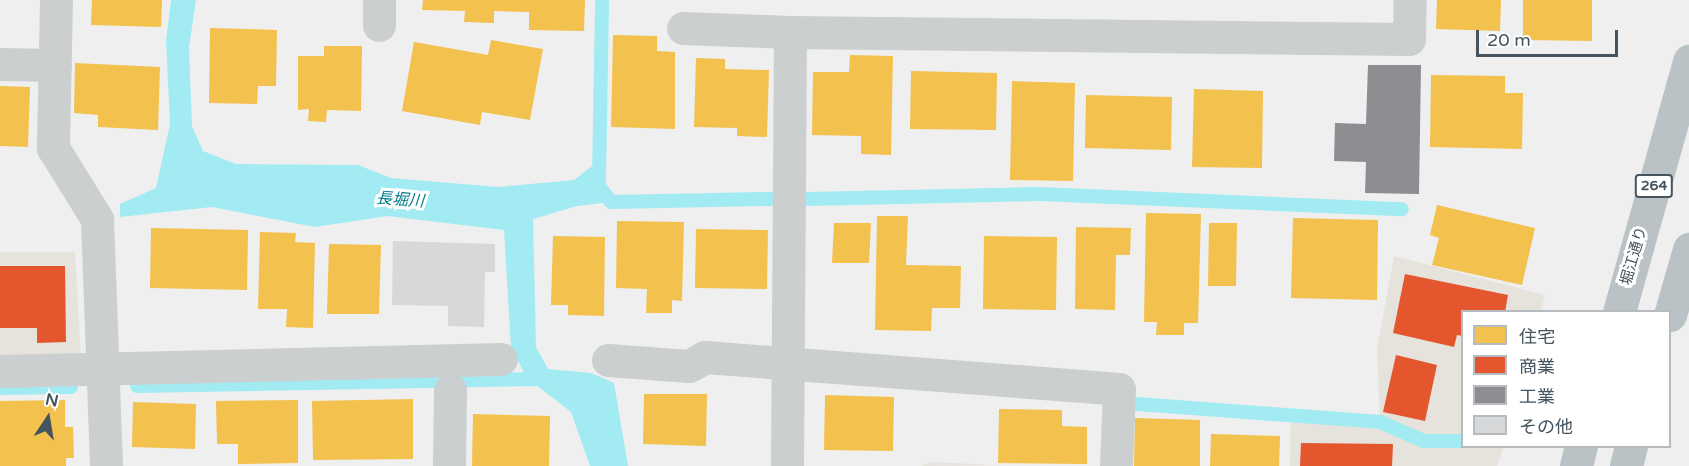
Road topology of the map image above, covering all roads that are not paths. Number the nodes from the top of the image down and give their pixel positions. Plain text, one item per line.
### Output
1 (56, 0) edge
2 (1410, 0) edge
3 (683, 28) dead end
4 (790, 32) junction
5 (1689, 61) edge
6 (0, 64) edge
7 (55, 65) junction
8 (1689, 249) edge
9 (1620, 310) edge
10 (1671, 312) edge
11 (501, 358) dead end
12 (608, 360) dead end
13 (787, 363) junction
14 (101, 370) junction
15 (0, 371) edge
16 (450, 390) dead end
17 (1581, 448) edge
18 (1631, 448) edge
19 (106, 466) edge
20 (449, 466) edge
21 (787, 466) edge
22 (1116, 466) edge
23 (1576, 466) edge
24 (1626, 466) edge

1 - 7 street
2 - 4 street
3 - 4 street
4 - 13 street
5 - 9 highway, 堀江通り / 264
6 - 7 street
7 - 14 street
8 - 10 highway
11 - 14 street
12 - 13 street
13 - 21 street
13 - 22 street
14 - 15 street
14 - 19 street
16 - 20 street
17 - 23 highway
18 - 24 highway

